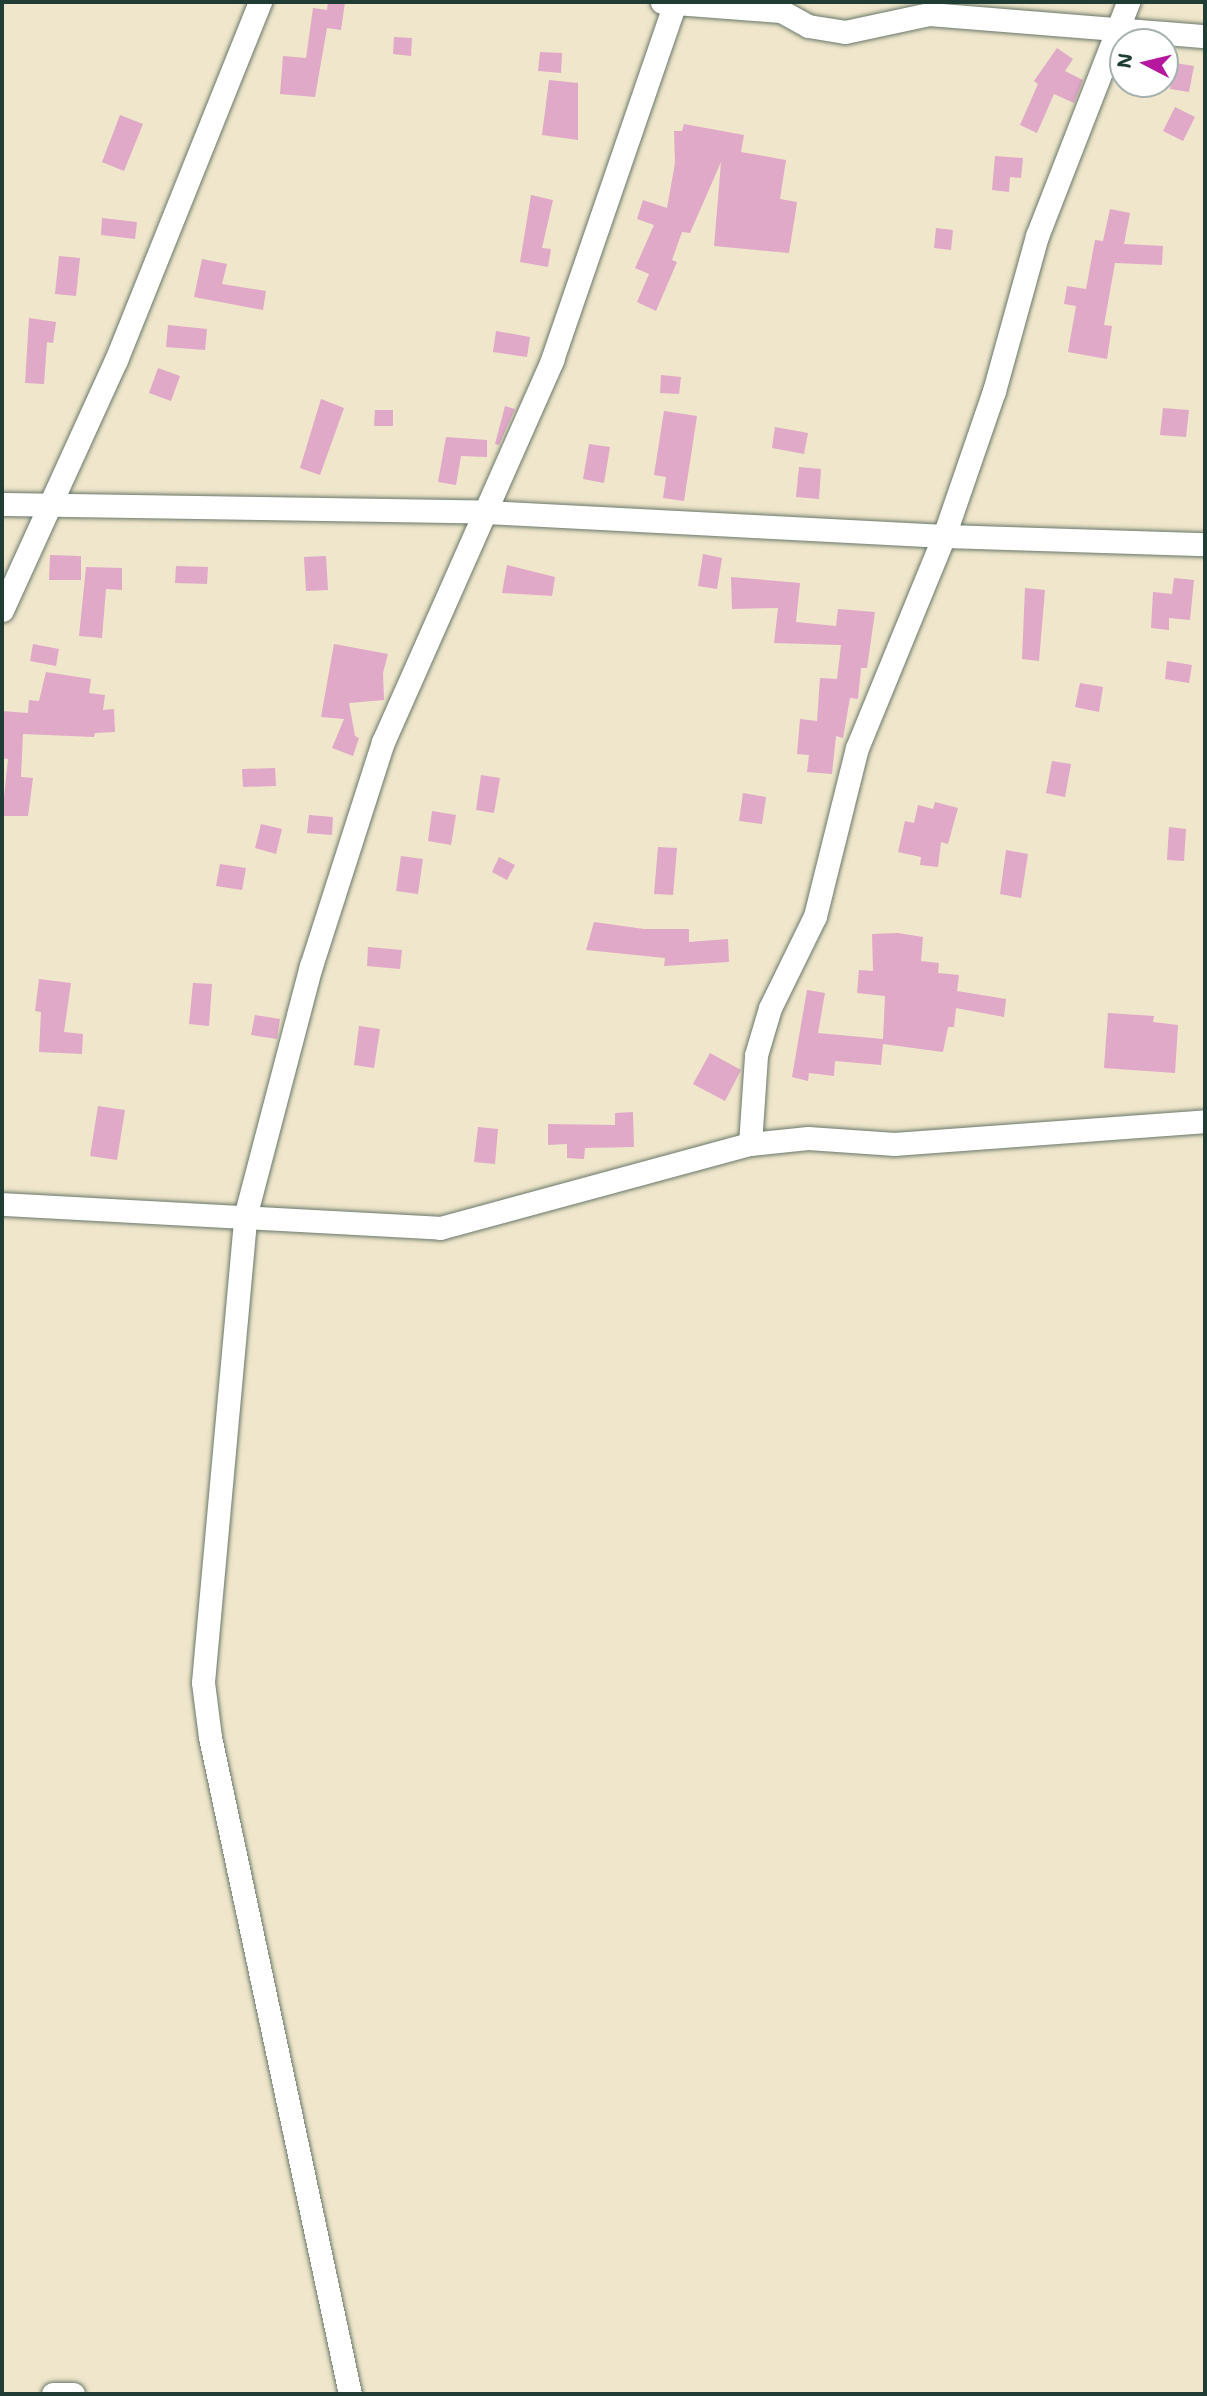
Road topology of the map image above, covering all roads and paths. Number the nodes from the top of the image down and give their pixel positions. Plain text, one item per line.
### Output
1 (260, 2) edge
2 (670, 2) edge
3 (1129, 2) edge
4 (1120, 28) edge
5 (1109, 31) edge
6 (1179, 35) edge
7 (1205, 36) edge
8 (1109, 57) edge
9 (51, 502) junction
10 (2, 504) edge
11 (486, 512) junction
12 (944, 536) junction
13 (1205, 544) edge
14 (2, 610) edge
15 (1205, 1121) edge
16 (750, 1144) junction
17 (2, 1205) edge
18 (245, 1217) junction
19 (53, 2394) edge
20 (73, 2394) edge
21 (350, 2394) edge

1 - 9 street
2 - 5 street
2 - 11 street
3 - 4 street
6 - 7 street
8 - 12 street
9 - 10 street
9 - 11 street
9 - 14 street
11 - 12 street
11 - 18 street
12 - 13 street
12 - 16 street
15 - 16 street
16 - 18 street
17 - 18 street
18 - 21 street
19 - 20 street

